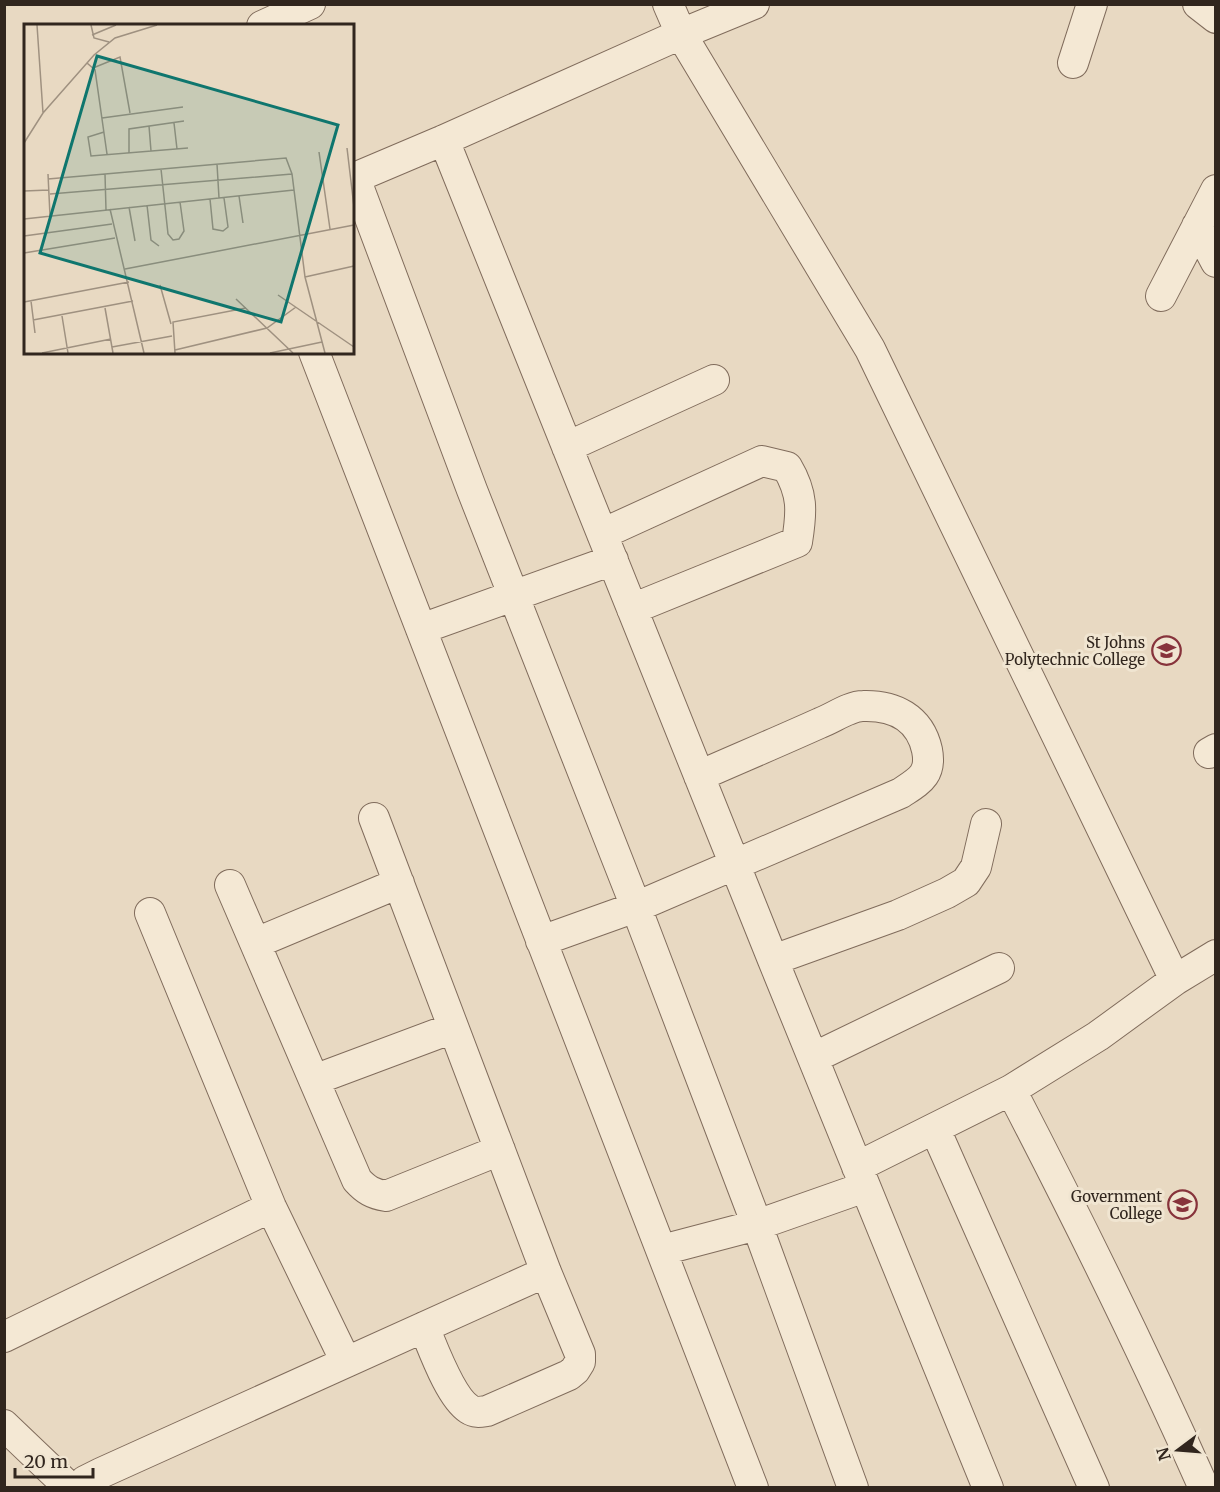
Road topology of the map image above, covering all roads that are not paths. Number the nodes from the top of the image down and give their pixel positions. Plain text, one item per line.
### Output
1 (310, 4) edge
2 (668, 4) edge
3 (754, 4) edge
4 (1092, 4) edge
5 (1198, 4) edge
6 (1215, 18) edge
7 (266, 24) edge
8 (681, 34) junction
9 (1073, 63) dead end
10 (444, 140) junction
11 (354, 178) edge
12 (1215, 190) edge
13 (1197, 226) junction
14 (1215, 262) edge
15 (1161, 296) dead end
16 (315, 354) edge
17 (714, 380) dead end
18 (567, 447) junction
19 (608, 547) junction
20 (514, 595) junction
21 (632, 609) junction
22 (421, 629) junction
23 (699, 776) junction
24 (374, 818) dead end
25 (986, 824) dead end
26 (735, 865) junction
27 (399, 883) junction
28 (230, 885) dead end
29 (636, 907) junction
30 (150, 913) dead end
31 (541, 941) junction
32 (256, 943) junction
33 (1215, 955) edge
34 (773, 960) junction
35 (999, 968) dead end
36 (1175, 980) junction
37 (453, 1028) junction
38 (813, 1058) junction
39 (314, 1080) junction
40 (1011, 1090) junction
41 (935, 1129) junction
42 (500, 1150) junction
43 (861, 1177) junction
44 (271, 1207) junction
45 (757, 1225) junction
46 (662, 1251) junction
47 (546, 1272) junction
48 (424, 1327) junction
49 (4, 1337) edge
50 (346, 1362) junction
51 (4, 1425) edge
52 (70, 1488) edge
53 (79, 1488) edge
54 (753, 1488) edge
55 (853, 1488) edge
56 (988, 1488) edge
57 (1094, 1488) edge
58 (1204, 1488) edge

1 - 7 street
2 - 8 street
3 - 8 street
4 - 9 street
5 - 6 street
8 - 10 street
8 - 36 street
10 - 11 street
10 - 18 street
11 - 20 street
12 - 13 street
13 - 14 street
13 - 15 street
16 - 22 street
17 - 18 street
18 - 19 street
19 - 20 street
19 - 21 street
19 - 21 street
20 - 22 street
20 - 29 street
21 - 23 street
22 - 31 street
23 - 26 street
23 - 26 street
24 - 27 street
25 - 34 street
26 - 29 street
26 - 34 street
27 - 32 street
27 - 37 street
28 - 32 street
29 - 31 street
29 - 45 street
30 - 44 street
31 - 46 street
32 - 39 street
33 - 36 street
34 - 38 street
35 - 38 street
36 - 40 street
37 - 39 street
37 - 42 street
38 - 43 street
39 - 42 street
40 - 41 street
40 - 58 street
41 - 43 street
41 - 57 street
42 - 47 street
43 - 45 street
43 - 56 street
44 - 49 street
44 - 50 street
45 - 46 street
45 - 55 street
46 - 54 street
47 - 48 street
47 - 48 street
48 - 50 street
50 - 53 street
51 - 52 street

